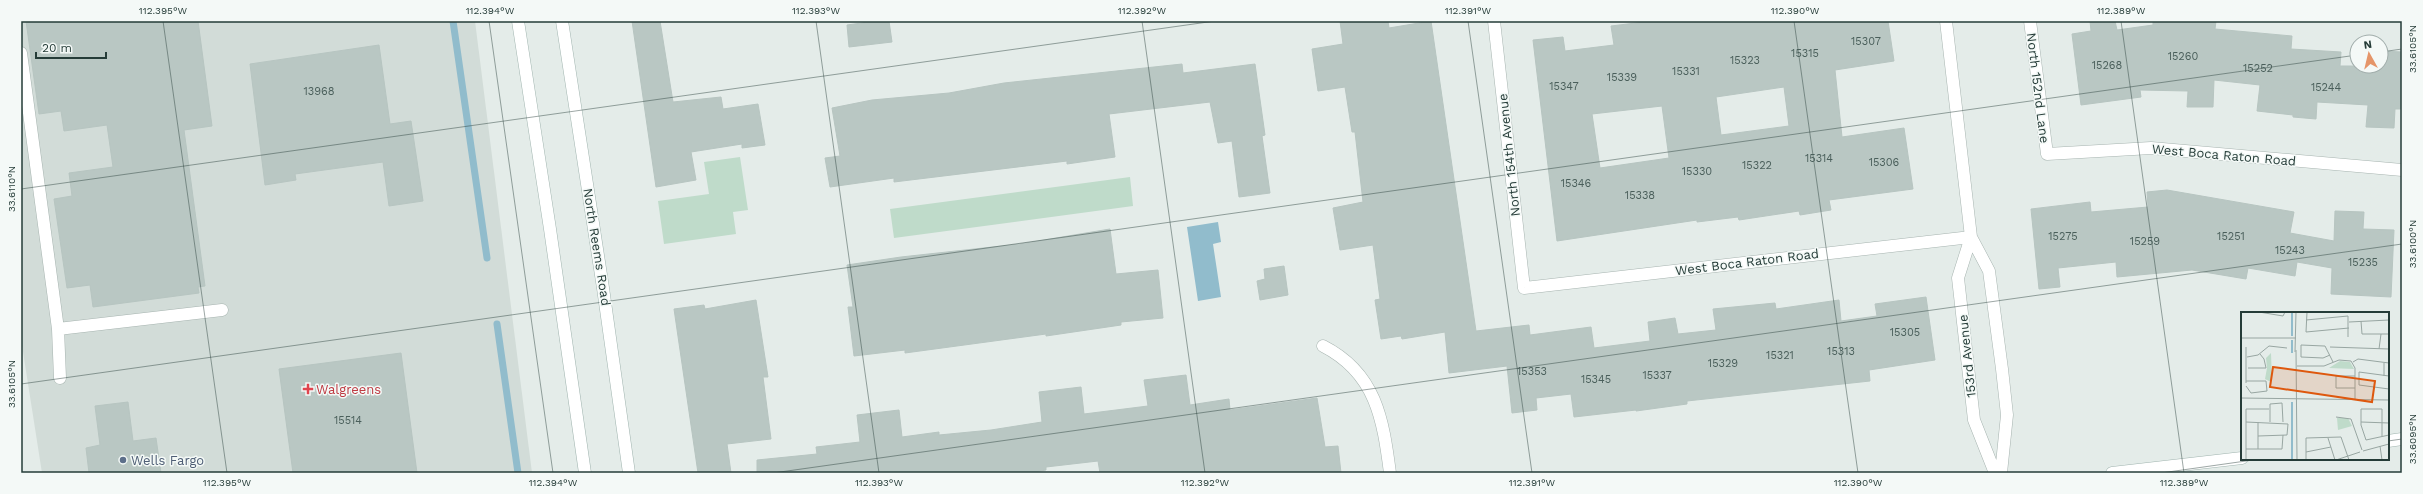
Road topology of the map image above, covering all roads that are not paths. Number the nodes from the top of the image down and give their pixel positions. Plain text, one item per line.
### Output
1 (518, 21) edge
2 (562, 21) edge
3 (1494, 21) edge
4 (1946, 21) edge
5 (2030, 21) edge
6 (21, 53) edge
7 (2047, 154) joint
8 (2402, 170) edge
9 (1970, 236) junction
10 (1524, 288) joint
11 (222, 310) dead end
12 (58, 330) junction
13 (1323, 346) dead end
14 (60, 378) dead end
15 (2402, 439) edge
16 (2389, 440) edge
17 (2241, 458) edge
18 (585, 473) edge
19 (629, 473) edge
20 (1390, 473) edge
21 (1995, 473) edge
22 (2001, 473) edge
23 (2112, 473) edge

1 - 18 street
2 - 19 street, North Reems Road
3 - 10 street, North 154th Avenue
4 - 9 street, 153rd Avenue
5 - 7 street, North 152nd Lane
6 - 12 street
7 - 8 street, West Boca Raton Road
9 - 10 street, West Boca Raton Road
9 - 21 street, 153rd Avenue
9 - 22 street, 153rd Avenue
11 - 12 street
12 - 14 street
13 - 20 street
15 - 16 street
17 - 23 street

